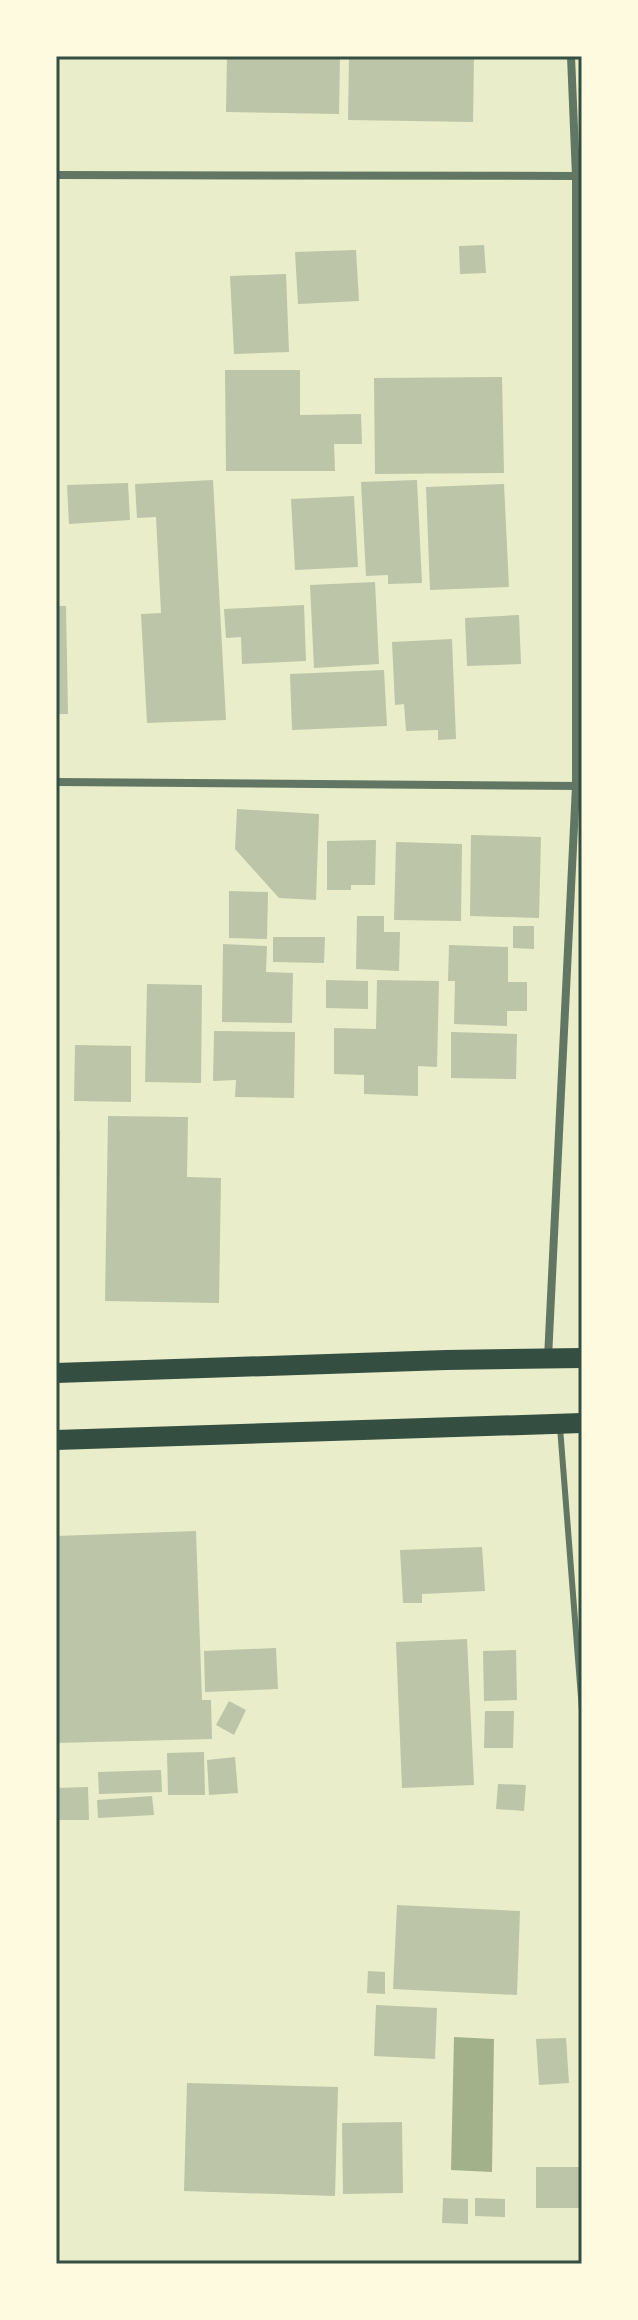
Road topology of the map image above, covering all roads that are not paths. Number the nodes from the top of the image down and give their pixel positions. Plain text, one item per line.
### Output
1 (571, 56) edge
2 (56, 175) edge
3 (576, 176) junction
4 (56, 782) edge
5 (579, 786) edge
6 (548, 1358) junction
7 (582, 1358) edge
8 (56, 1373) edge
9 (582, 1423) edge
10 (560, 1424) junction
11 (56, 1440) edge
12 (582, 1710) edge

1 - 3 street
2 - 3 street
3 - 5 street
4 - 5 street
5 - 6 street
6 - 7 main road
6 - 8 main road
9 - 10 main road
10 - 11 main road
10 - 12 lane

